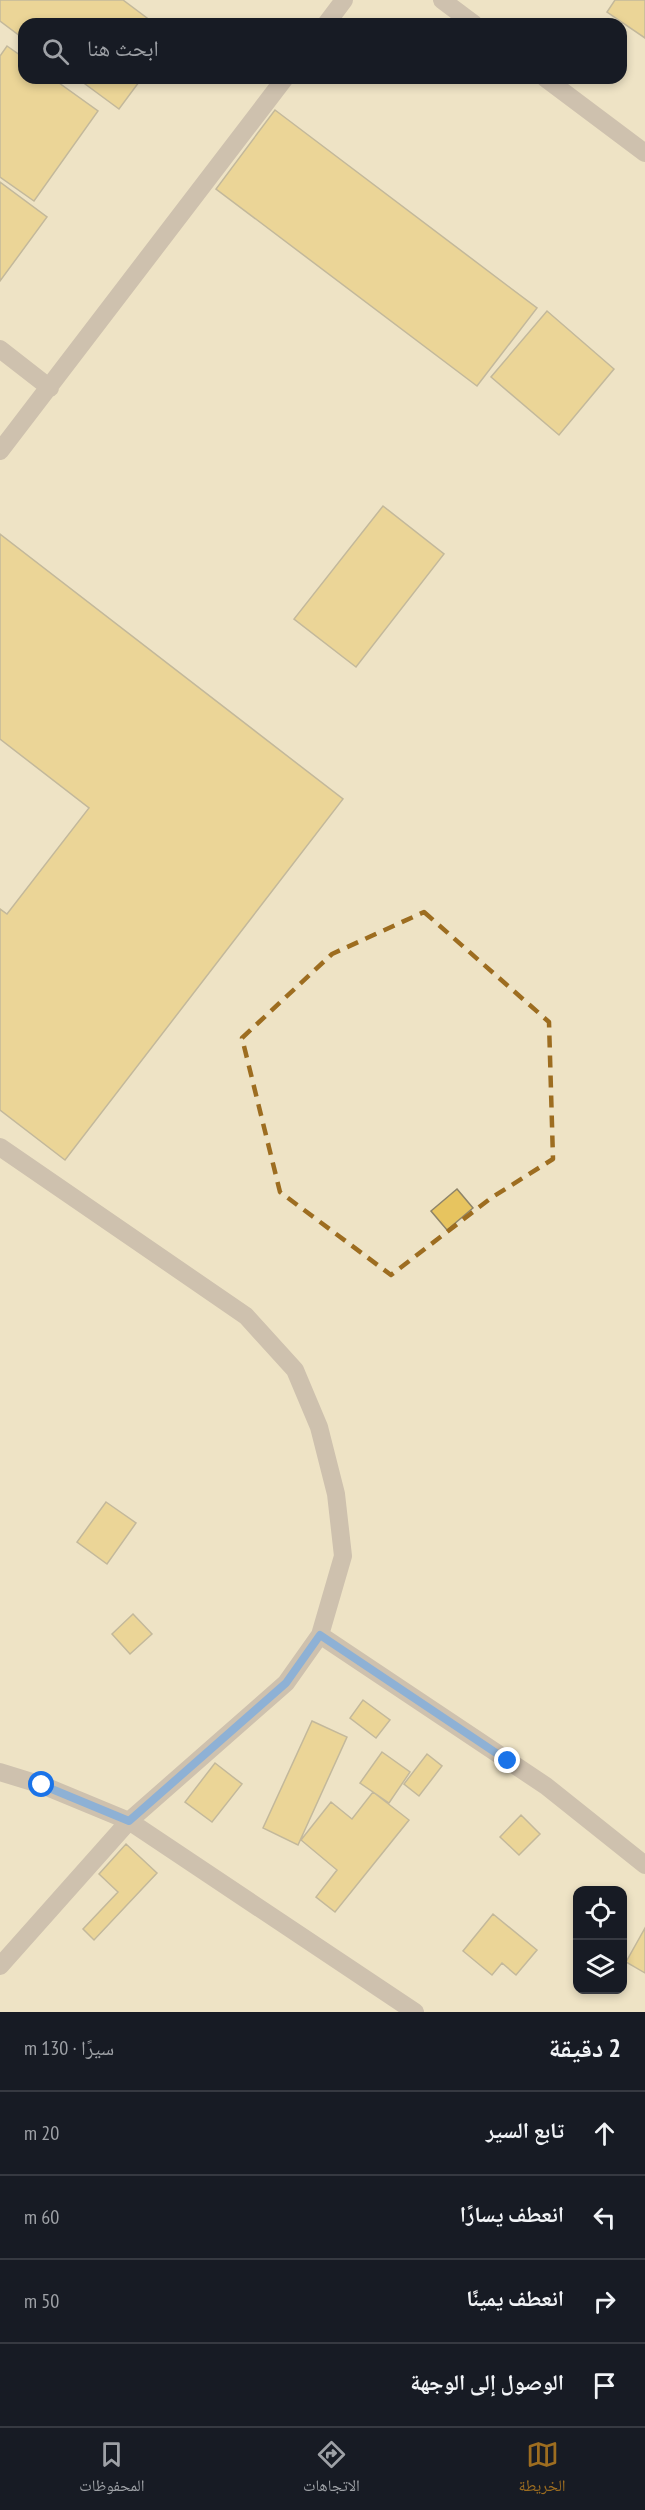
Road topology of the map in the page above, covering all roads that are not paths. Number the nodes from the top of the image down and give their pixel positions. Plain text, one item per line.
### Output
1 (344, 0) edge
2 (442, 0) edge
3 (330, 18) edge
4 (466, 18) edge
5 (280, 84) edge
6 (553, 84) edge
7 (645, 153) edge
8 (0, 350) edge
9 (50, 388) junction
10 (0, 452) edge
11 (0, 1147) edge
12 (320, 1635) junction
13 (0, 1772) edge
14 (129, 1821) junction
15 (645, 1865) edge
16 (0, 1966) edge
17 (415, 2012) edge

1 - 3 street
2 - 4 street
5 - 9 street
6 - 7 street
8 - 9 street
9 - 10 street
11 - 12 street
12 - 14 street
12 - 15 street
13 - 14 street
14 - 16 street
14 - 17 street

